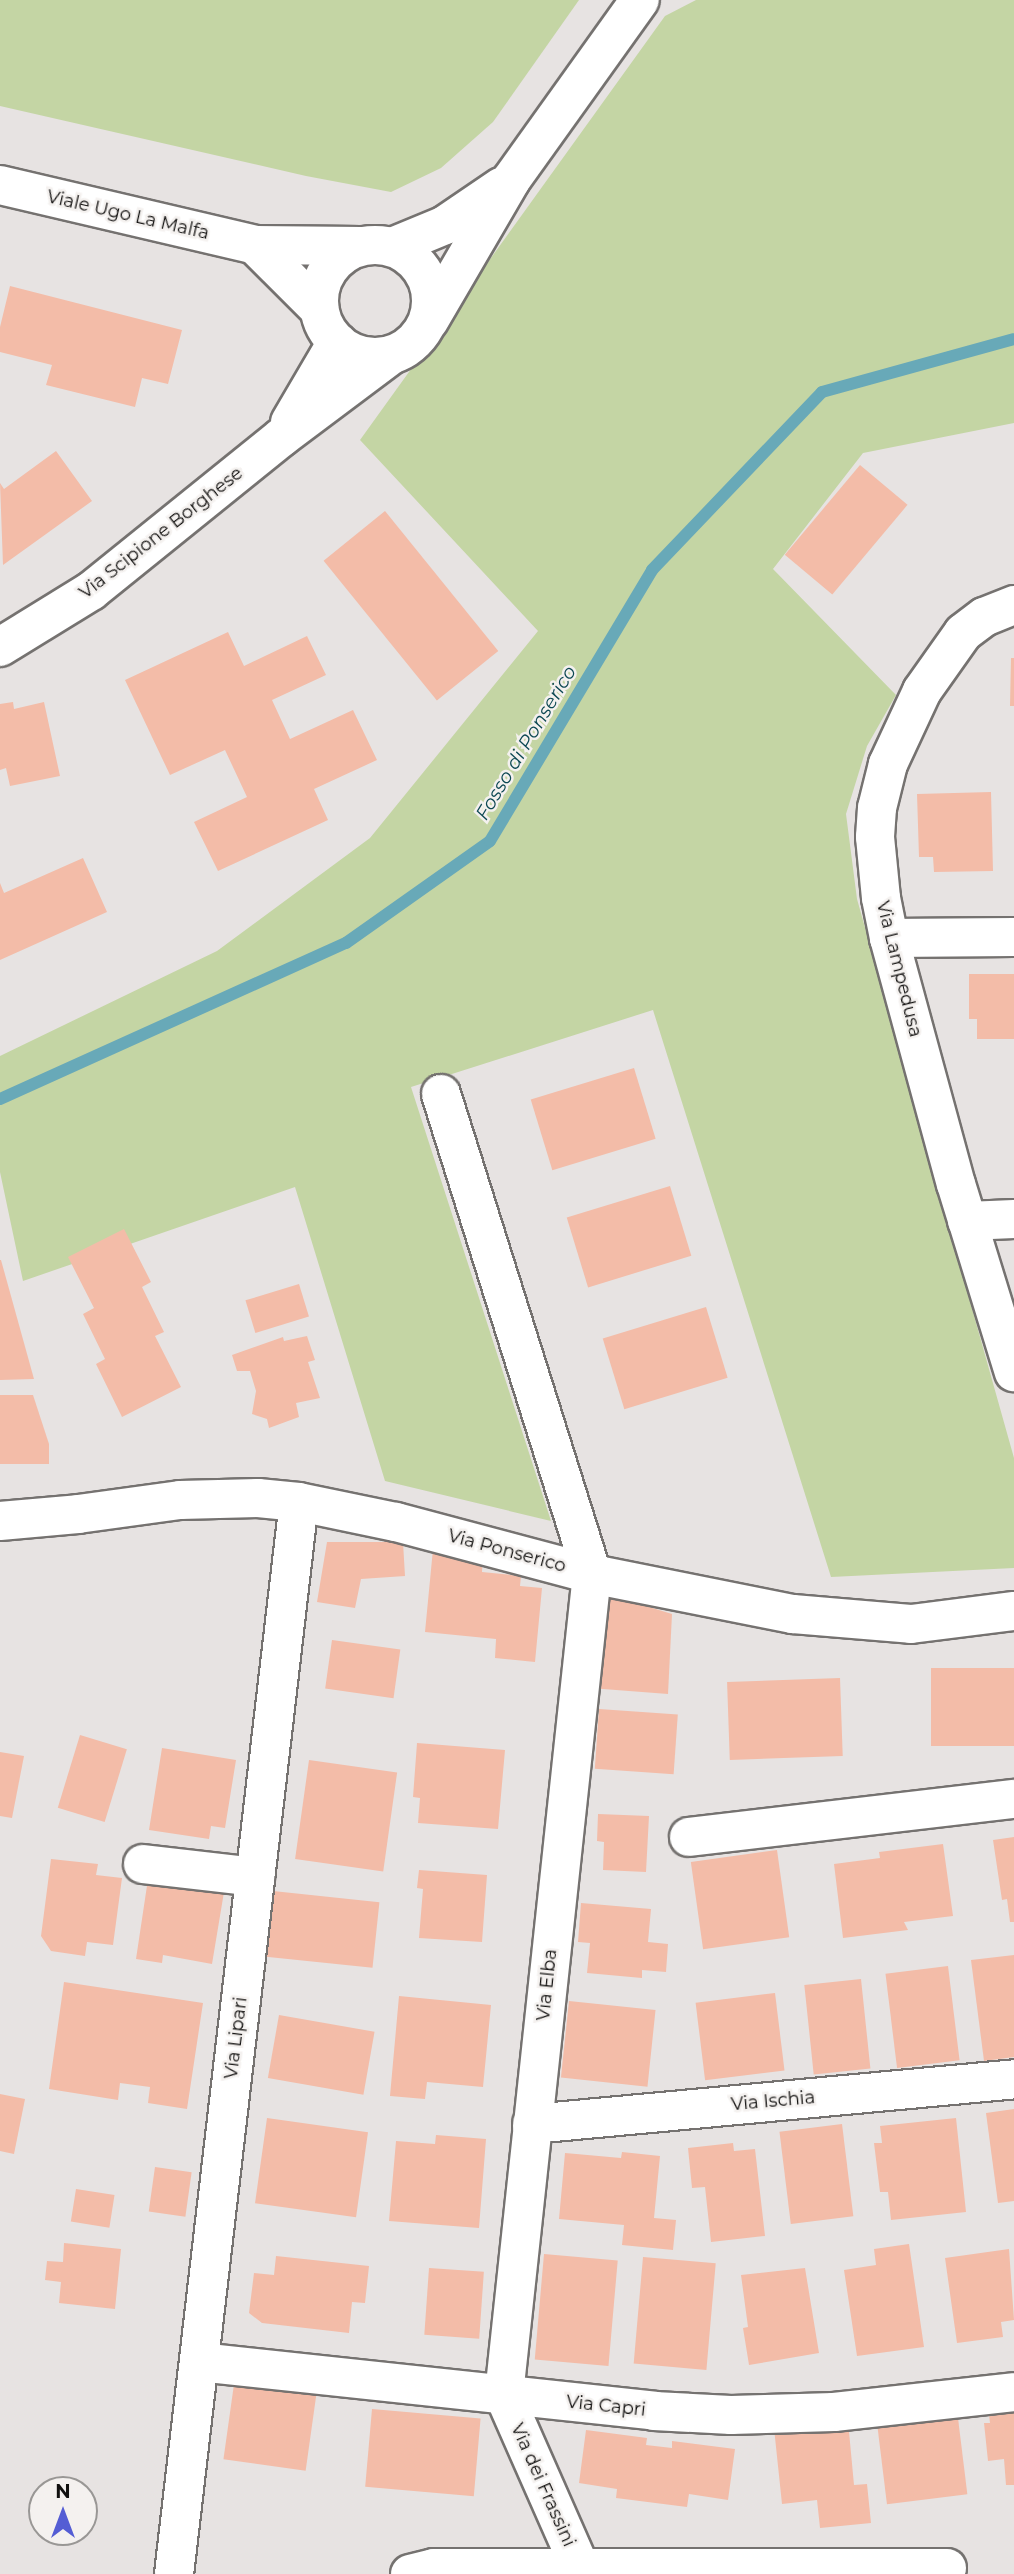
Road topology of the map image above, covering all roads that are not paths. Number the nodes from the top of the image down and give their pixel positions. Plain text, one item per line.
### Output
1 (640, 0) edge
2 (511, 180) junction
3 (0, 185) edge
4 (255, 245) junction
5 (376, 246) junction
6 (429, 321) junction
7 (328, 326) junction
8 (390, 355) junction
9 (282, 436) junction
10 (1014, 605) edge
11 (0, 647) edge
12 (1014, 937) edge
13 (890, 938) junction
14 (441, 1094) dead end
15 (1014, 1219) edge
16 (967, 1221) junction
17 (1014, 1372) edge
18 (299, 1502) junction
19 (0, 1521) edge
20 (592, 1574) junction
21 (1014, 1611) edge
22 (1014, 1800) edge
23 (689, 1837) dead end
24 (144, 1864) dead end
25 (255, 1877) junction
26 (1014, 2079) edge
27 (532, 2124) junction
28 (199, 2362) junction
29 (1014, 2392) edge
30 (504, 2395) junction
31 (947, 2568) dead end
32 (582, 2572) edge
33 (755, 2572) edge
34 (174, 2574) edge
35 (410, 2574) edge

1 - 2 street
2 - 5 street
2 - 6 street
3 - 4 street, Viale Ugo La Malfa
4 - 5 street, Viale Ugo La Malfa
4 - 7 street
5 - 6 street
5 - 7 street
6 - 8 street
7 - 8 street
7 - 9 street, Via Scipione Borghese
8 - 9 street, Via Scipione Borghese
9 - 11 street, Via Scipione Borghese
10 - 13 street, Via Lampedusa
12 - 13 street
13 - 16 street, Via Lampedusa
14 - 20 street
15 - 16 street
16 - 17 street, Via Lampedusa
18 - 19 street, Via Ponserico
18 - 20 street, Via Ponserico
18 - 25 street, Via Lipari
20 - 21 street, Via Ponserico
20 - 27 street, Via Elba
22 - 23 street
24 - 25 street
25 - 28 street, Via Lipari
26 - 27 street, Via Ischia
27 - 30 street, Via Elba
28 - 30 street, Via Capri
28 - 34 street, Via Lipari
29 - 30 street, Via Capri
30 - 32 street, Via dei Frassini
31 - 33 street
32 - 33 street
32 - 35 street

